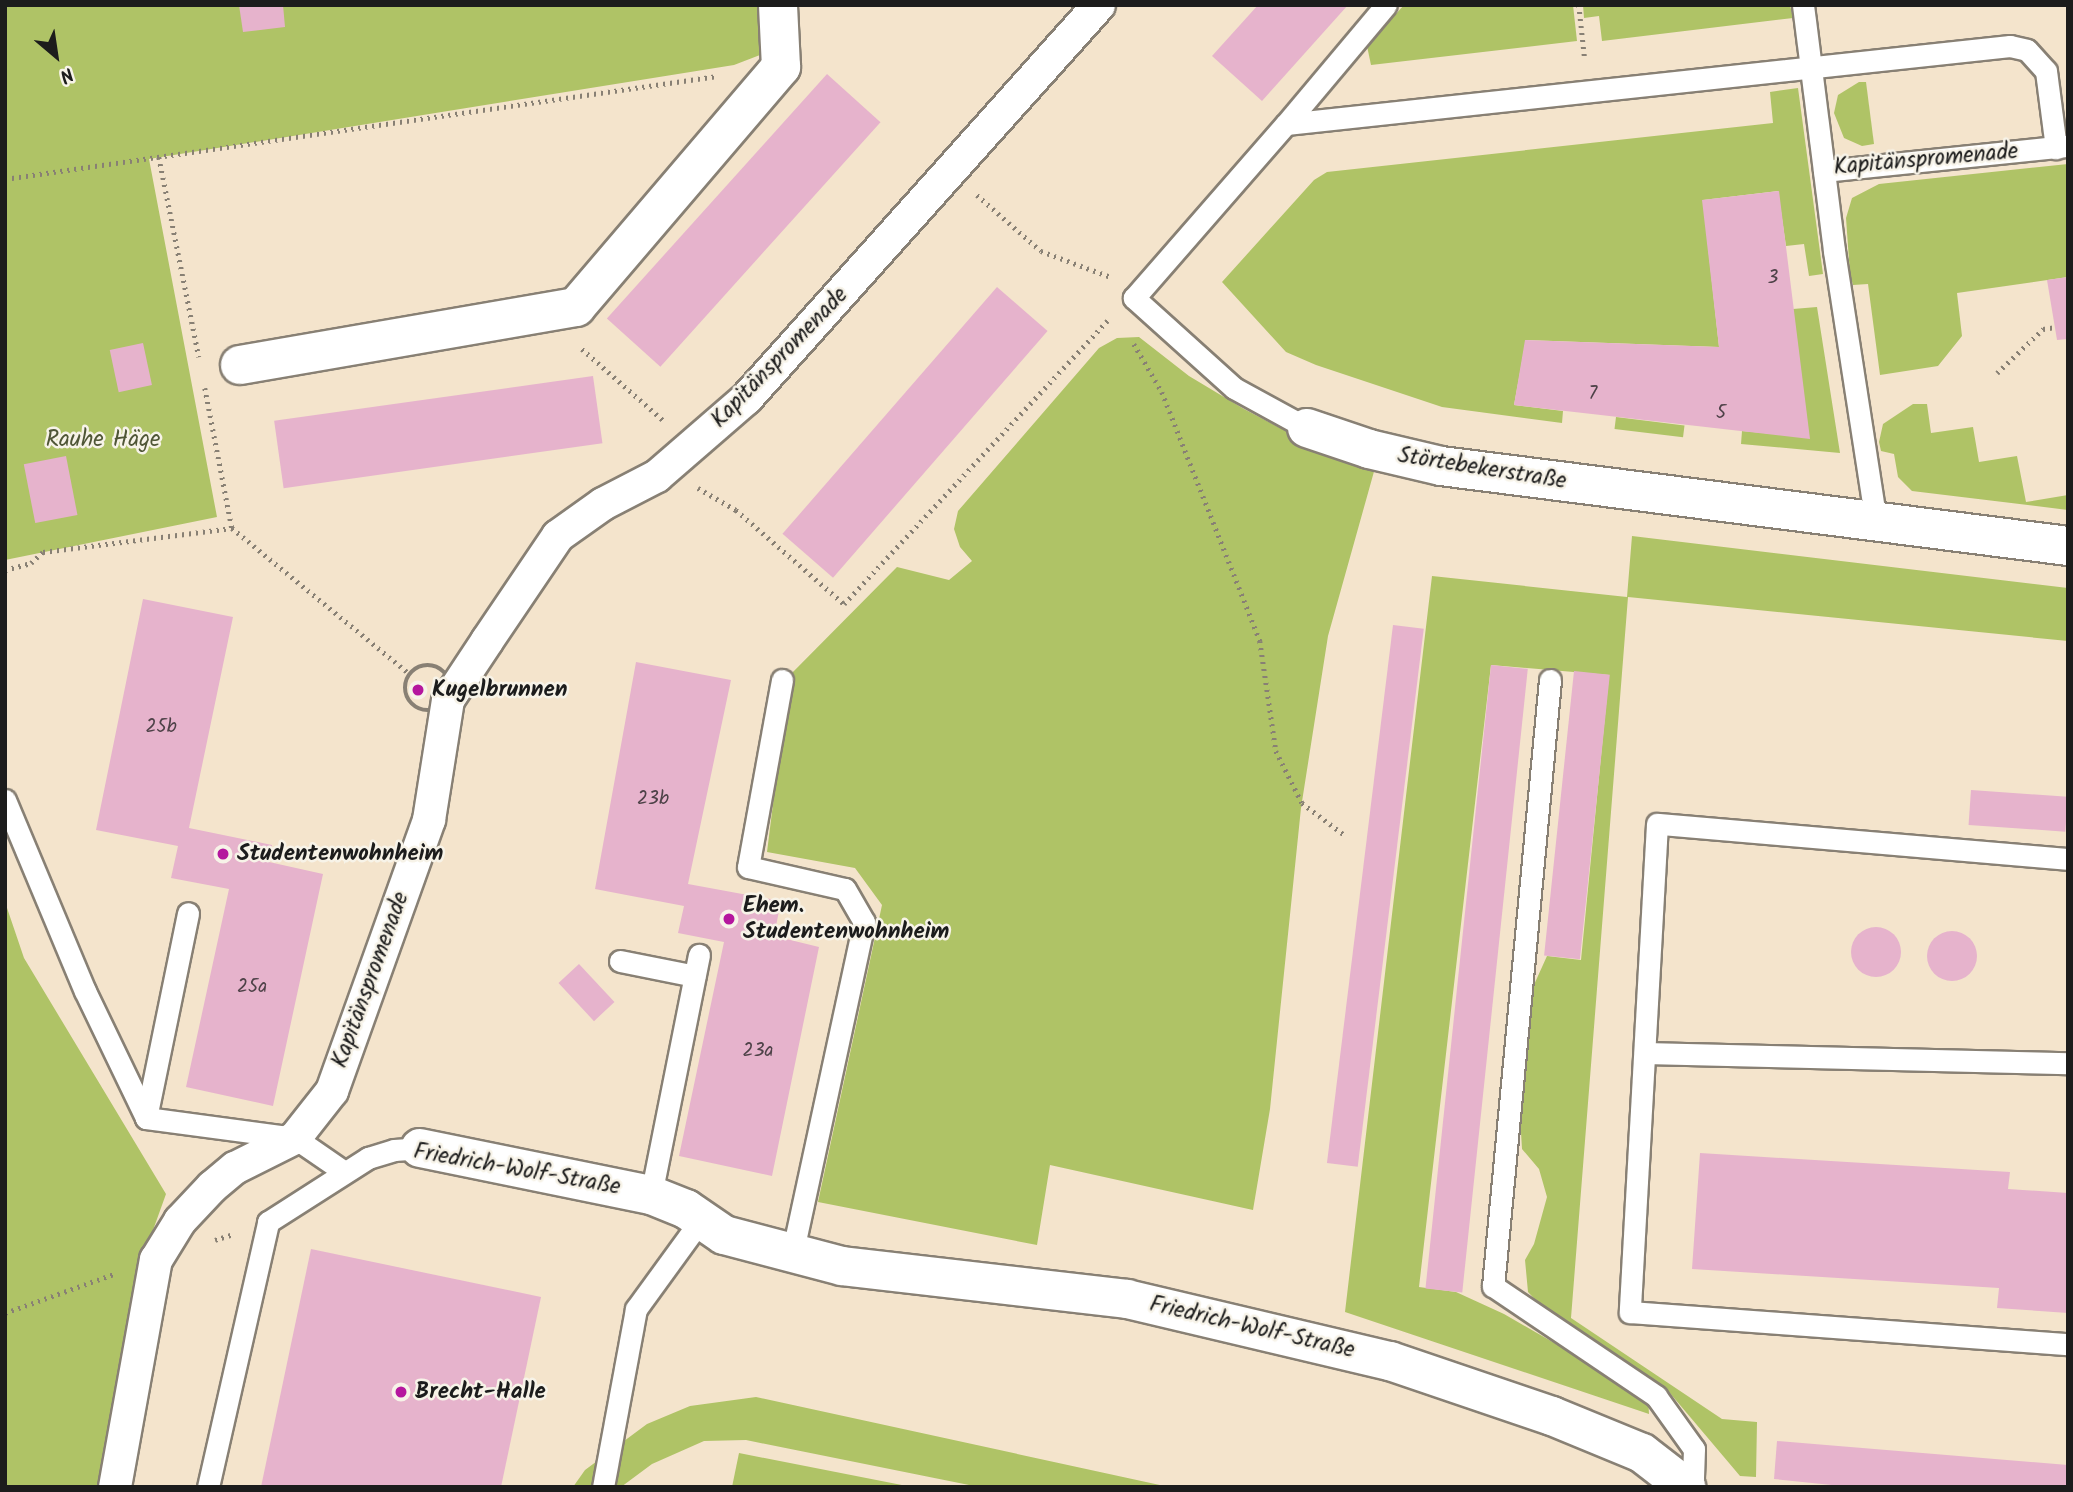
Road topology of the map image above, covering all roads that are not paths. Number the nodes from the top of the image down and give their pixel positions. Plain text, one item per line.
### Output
1 (778, 5) edge
2 (1099, 5) edge
3 (1386, 5) edge
4 (1803, 5) edge
5 (1812, 65) junction
6 (1286, 124) junction
7 (2062, 147) edge
8 (1824, 171) junction
9 (240, 365) road end
10 (1307, 428) joint
11 (1876, 521) junction
12 (2068, 546) edge
13 (782, 680) dead end
14 (1550, 680) dead end
15 (5, 800) edge
16 (2068, 859) edge
17 (188, 913) dead end
18 (620, 961) dead end
19 (1644, 1052) junction
20 (2068, 1063) edge
21 (146, 1118) junction
22 (295, 1138) junction
23 (420, 1148) joint
24 (343, 1171) junction
25 (651, 1195) junction
26 (700, 1221) junction
27 (792, 1254) junction
28 (2068, 1344) edge
29 (115, 1487) edge
30 (208, 1487) edge
31 (603, 1487) edge
32 (1686, 1487) edge
33 (1693, 1487) edge

1 - 9 street
2 - 22 street, Kapitänspromenade
3 - 6 lane
4 - 5 lane, Kapitänspromenade
5 - 6 lane
5 - 7 lane
5 - 8 lane, Kapitänspromenade
6 - 10 lane, Störtebekerstraße
7 - 8 lane, Kapitänspromenade
8 - 11 lane
10 - 11 street, Störtebekerstraße
11 - 12 street, Störtebekerstraße
13 - 27 lane
14 - 33 lane
15 - 21 lane
16 - 19 lane
17 - 21 lane
18 - 25 lane, Friedrich-Wolf-Straße
19 - 20 lane
19 - 28 lane
21 - 22 lane
22 - 24 lane
22 - 29 street
23 - 24 lane, Friedrich-Wolf-Straße
23 - 25 street, Friedrich-Wolf-Straße
24 - 30 lane, Friedrich-Wolf-Straße
25 - 26 street, Friedrich-Wolf-Straße
26 - 27 street, Friedrich-Wolf-Straße
26 - 31 lane
27 - 32 street, Friedrich-Wolf-Straße

